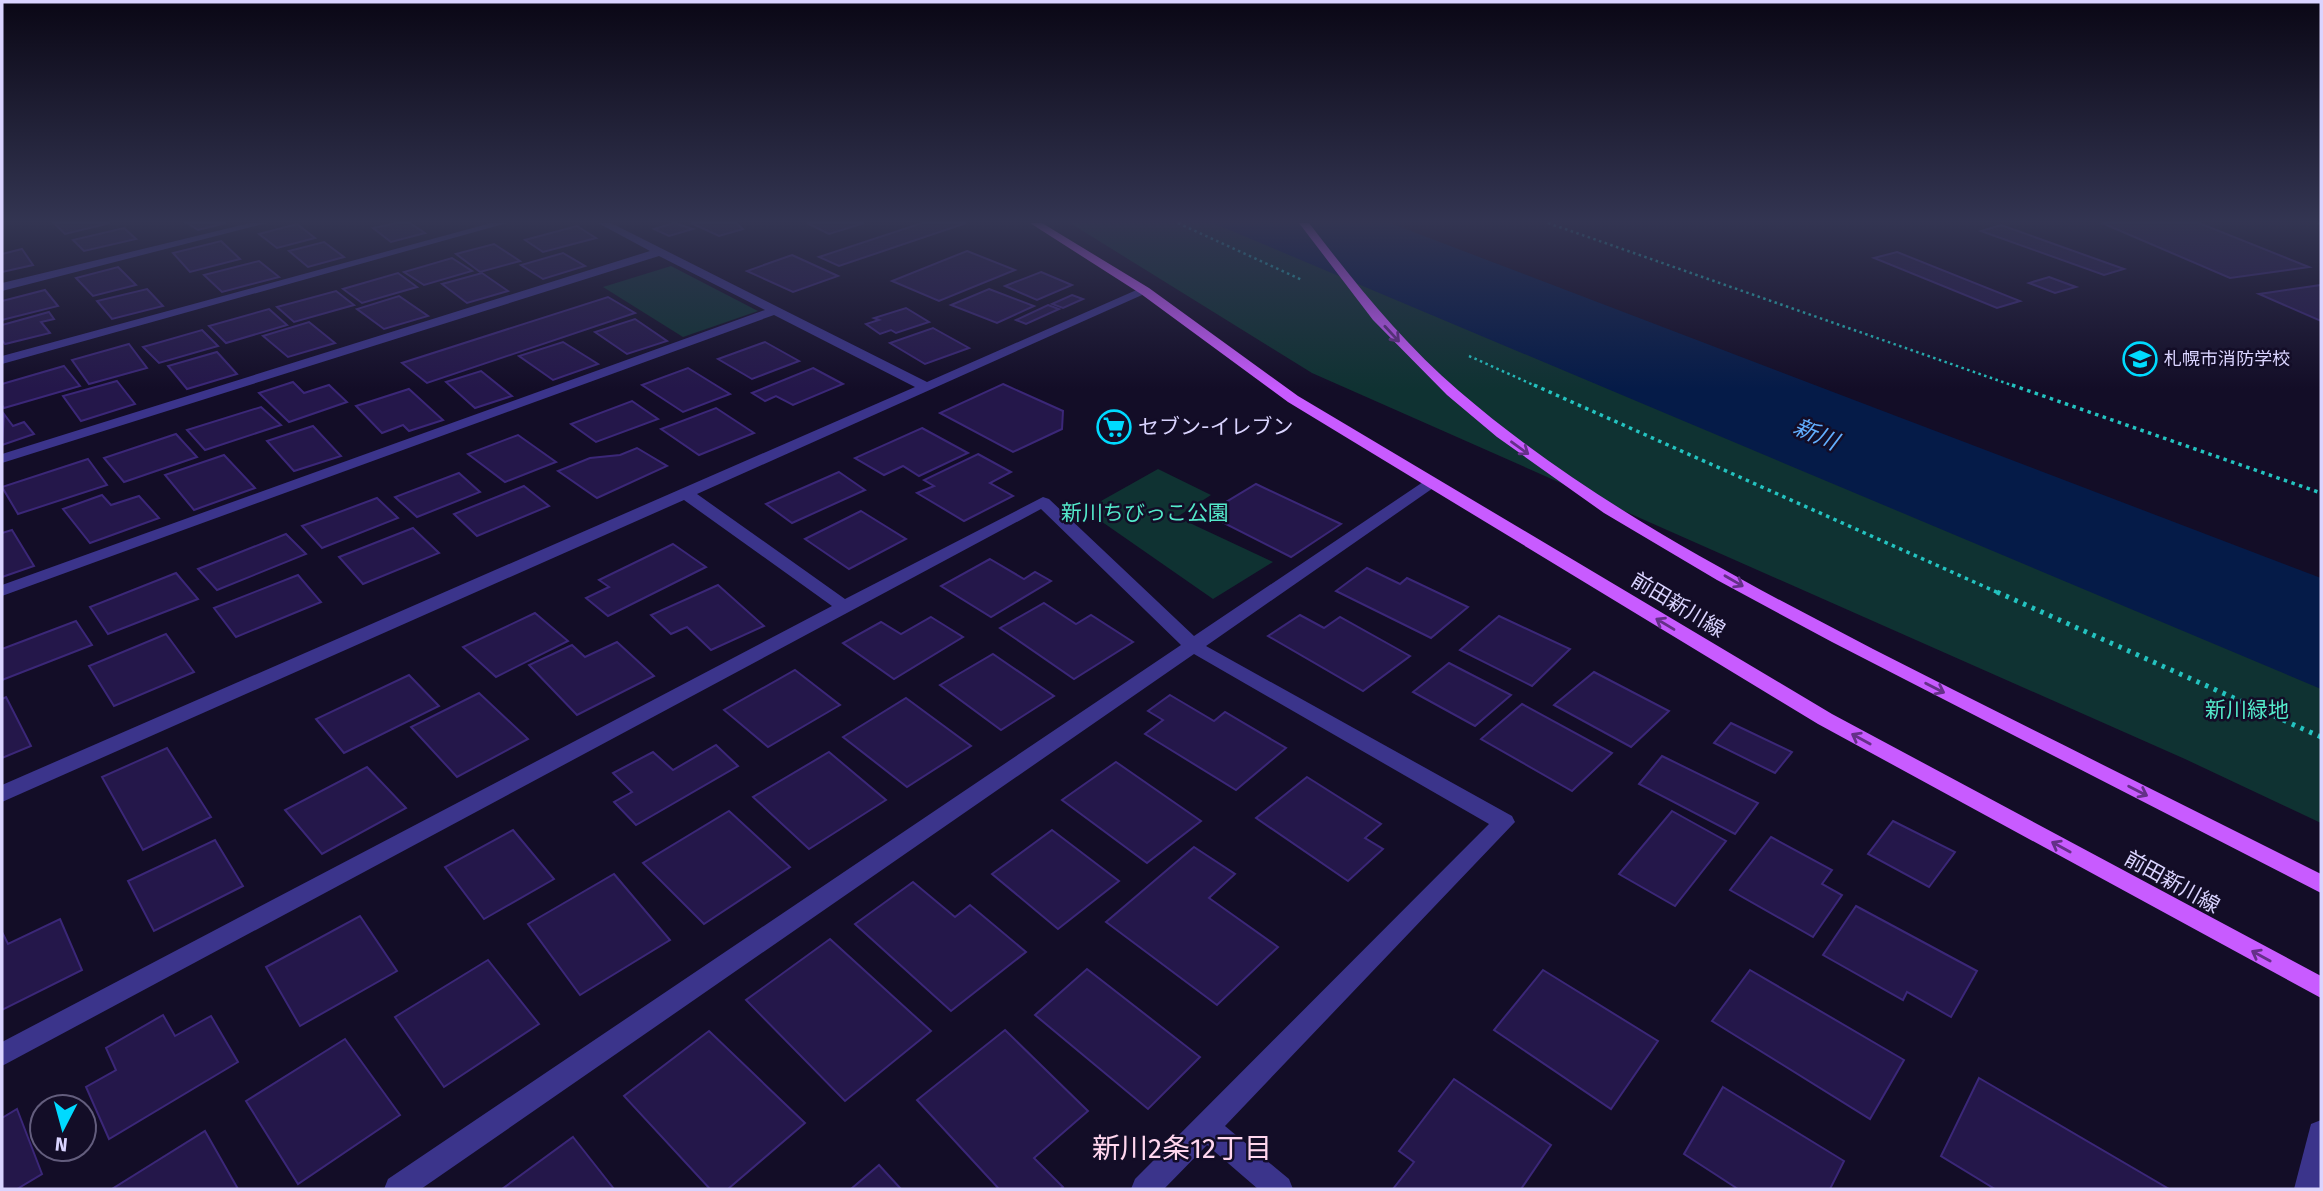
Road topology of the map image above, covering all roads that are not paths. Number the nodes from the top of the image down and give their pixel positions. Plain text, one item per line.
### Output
1 (36, 279) edge
2 (299, 279) edge
3 (575, 279) edge
4 (710, 279) edge
5 (1125, 279) edge
6 (1346, 279) edge
7 (2, 287) edge
8 (1145, 291) junction
9 (773, 311) junction
10 (2, 360) edge
11 (926, 387) junction
12 (2, 459) edge
13 (1431, 483) junction
14 (685, 493) junction
15 (2, 591) edge
16 (843, 606) junction
17 (1193, 646) junction
18 (2, 794) edge
19 (2321, 884) edge
20 (2321, 988) edge
21 (2, 1055) edge
22 (1206, 1127) junction
23 (2321, 1133) edge
24 (398, 1189) edge
25 (1145, 1189) edge
26 (1279, 1189) edge
27 (2308, 1189) edge

1 - 7 street
2 - 10 street
3 - 12 street
4 - 9 street
5 - 8 main road, 前田新川線
6 -> 19 main road
8 - 11 street
8 - 13 main road, 前田新川線
9 - 11 street
9 - 15 street
11 - 14 street
13 - 17 street
20 -> 13 main road, 前田新川線
14 - 16 street
14 - 18 street
16 - 17 street
16 - 21 street
17 - 22 street
17 - 24 street
22 - 25 street
22 - 26 street
23 - 27 street

